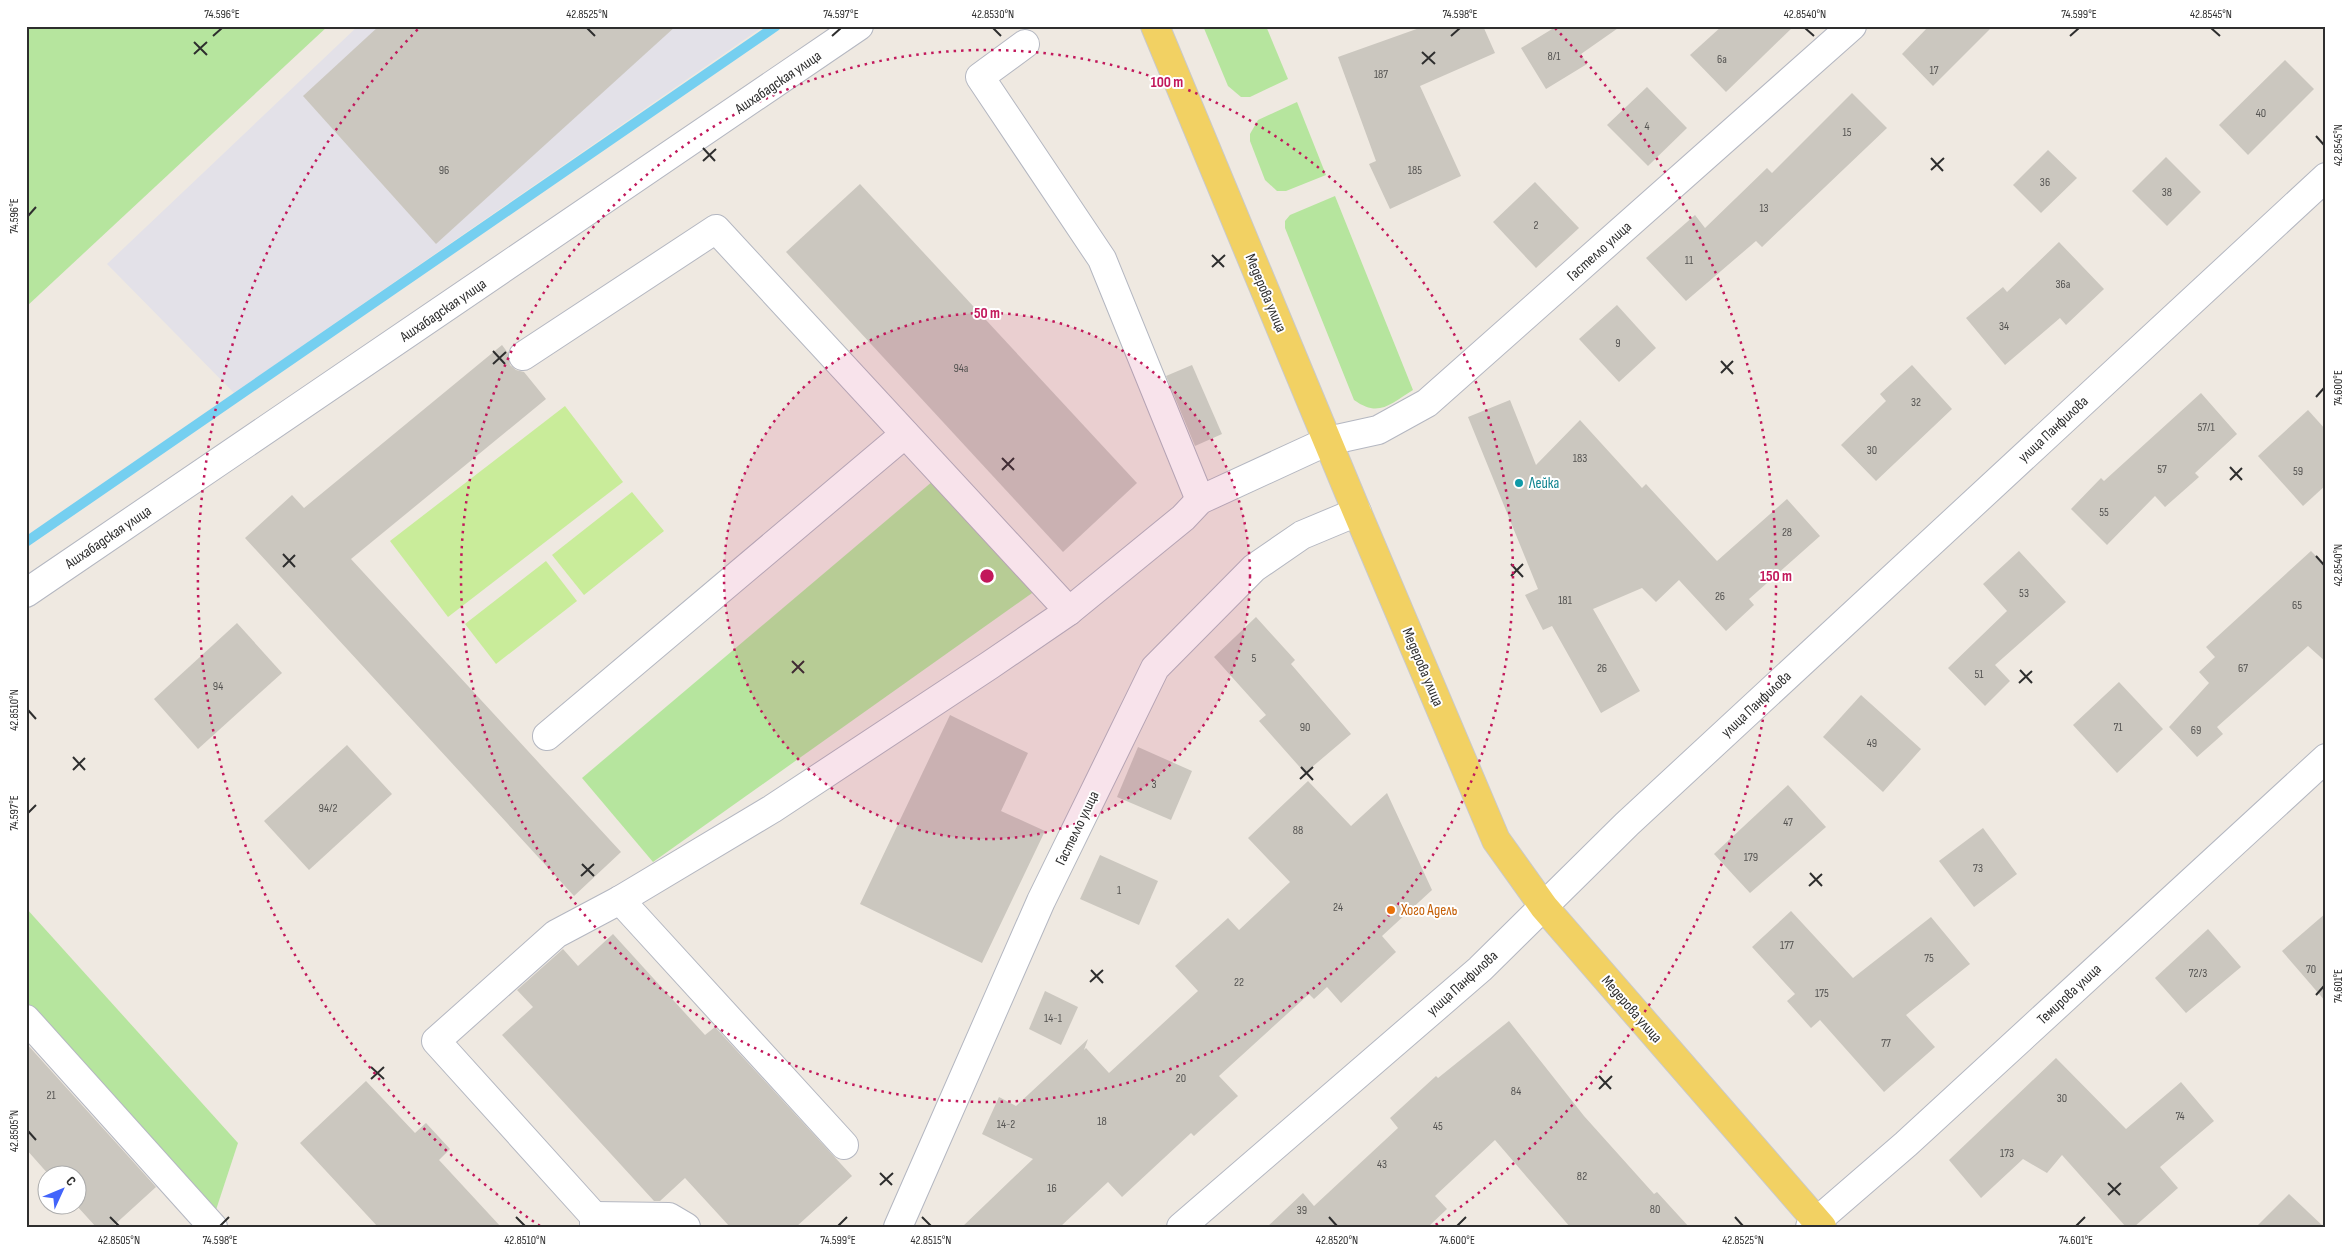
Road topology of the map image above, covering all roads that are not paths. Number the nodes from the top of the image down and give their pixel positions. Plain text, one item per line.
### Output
1 (860, 26) edge
2 (1155, 26) edge
3 (1852, 26) edge
4 (1025, 44) dead end
5 (2326, 177) edge
6 (523, 356) dead end
7 (905, 434) junction
8 (1328, 441) junction
9 (1200, 500) junction
10 (1357, 512) junction
11 (26, 593) edge
12 (1069, 611) junction
13 (547, 736) dead end
14 (2326, 758) edge
15 (620, 900) junction
16 (1544, 907) junction
17 (26, 1019) edge
18 (844, 1145) dead end
19 (594, 1221) edge
20 (1816, 1225) edge
21 (213, 1227) edge
22 (686, 1227) edge
23 (898, 1227) edge
24 (1181, 1227) edge

1 - 11 street, Ашхабадская улица
2 - 8 main road, Медерова улица
3 - 8 street, Гастелло улица
4 - 9 street
5 - 16 street, улица Панфилова
6 - 7 street
7 - 12 street
7 - 13 street
8 - 9 street, Гастелло улица
8 - 10 main road, Медерова улица
9 - 12 street
10 - 16 main road, Медерова улица
10 - 23 street, Гастелло улица
12 - 15 street
14 - 20 street, Темирова улица
15 - 18 street
15 - 19 street
16 - 20 main road, Медерова улица
16 - 24 street, улица Панфилова
17 - 21 street
19 - 22 street

